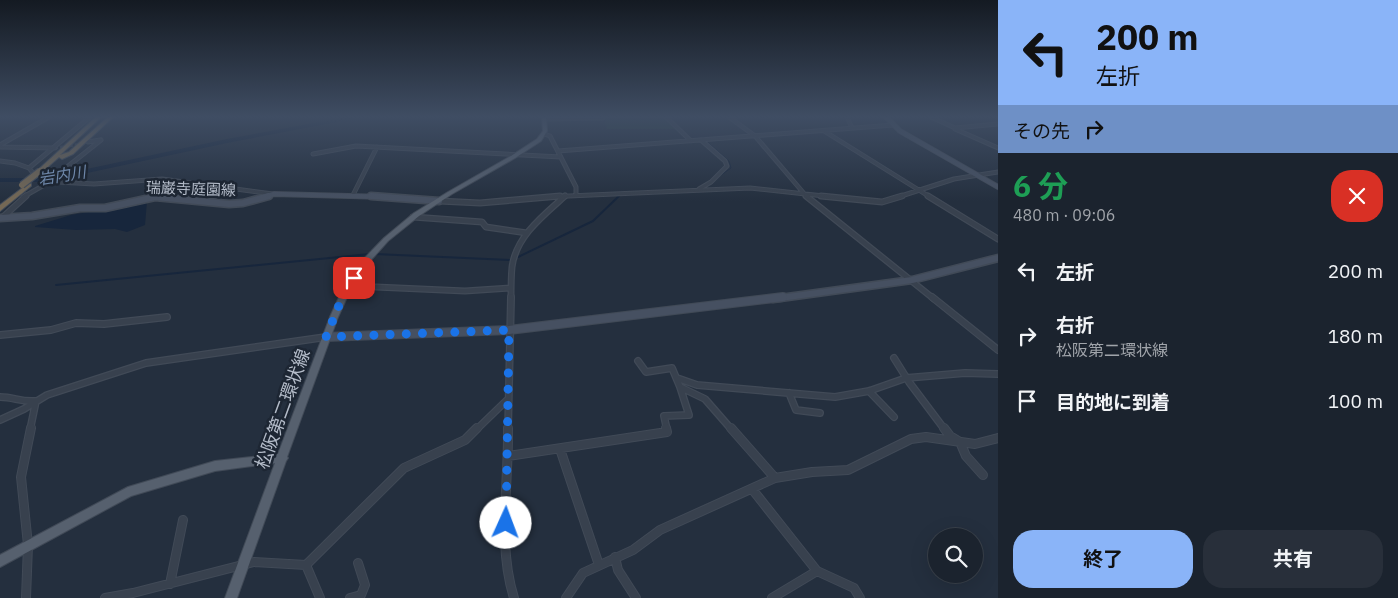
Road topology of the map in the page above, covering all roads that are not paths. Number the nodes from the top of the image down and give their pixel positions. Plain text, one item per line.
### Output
1 (58, 145) tunnel mouth
2 (72, 145) edge
3 (75, 145) edge
4 (79, 145) edge
5 (95, 145) edge
6 (533, 145) edge
7 (555, 145) edge
8 (631, 145) edge
9 (709, 145) edge
10 (762, 145) edge
11 (848, 145) edge
12 (926, 145) edge
13 (0, 146) edge
14 (377, 147) junction
15 (55, 148) junction
16 (558, 151) junction
17 (313, 154) dead end
18 (516, 155) junction
19 (62, 157) junction
20 (561, 157) junction
21 (0, 161) edge
22 (30, 168) junction
23 (998, 172) edge
24 (44, 173) junction
25 (976, 175) junction
26 (53, 180) junction
27 (25, 185) junction
28 (998, 187) edge
29 (700, 190) junction
30 (919, 190) junction
31 (274, 194) junction
32 (576, 194) junction
33 (353, 195) junction
34 (805, 195) junction
35 (566, 196) junction
36 (439, 201) junction
37 (0, 203) edge
38 (0, 209) edge
39 (413, 217) junction
40 (1, 219) edge
41 (527, 233) junction
42 (998, 239) edge
43 (998, 258) edge
44 (912, 280) junction
45 (376, 287) dead end
46 (511, 288) junction
47 (166, 317) dead end
48 (509, 330) junction
49 (0, 335) edge
50 (326, 337) junction
51 (998, 350) edge
52 (894, 358) dead end
53 (638, 361) dead end
54 (998, 374) edge
55 (677, 378) junction
56 (906, 378) junction
57 (680, 387) junction
58 (869, 391) junction
59 (789, 393) junction
60 (0, 397) edge
61 (507, 400) junction
62 (36, 401) junction
63 (820, 413) dead end
64 (894, 418) dead end
65 (0, 420) edge
66 (998, 438) edge
67 (960, 442) junction
68 (560, 449) junction
69 (508, 456) junction
70 (283, 458) junction
71 (983, 475) dead end
72 (775, 478) junction
73 (752, 489) junction
74 (183, 520) dead end
75 (28, 545) junction
76 (615, 557) junction
77 (0, 561) edge
78 (358, 563) dead end
79 (306, 565) junction
80 (599, 565) junction
81 (242, 566) junction
82 (817, 571) junction
83 (170, 584) junction
84 (26, 598) edge
85 (105, 598) edge
86 (231, 598) edge
87 (320, 598) edge
88 (350, 598) edge
89 (514, 598) edge
90 (566, 598) edge
91 (636, 598) edge
92 (772, 598) edge
93 (860, 598) edge

1 - 15 street
2 - 24 highway
3 - 19 highway
4 - 19 highway
5 - 24 street
6 - 18 main road, 松阪第二環状線
7 - 16 street
8 - 16 street
9 - 29 street
10 - 34 street
11 - 30 street
12 - 25 street
13 - 15 street
14 - 17 street
14 - 18 street
14 - 33 street
15 - 22 street
16 - 20 street
18 - 20 street
18 - 36 main road, 松阪第二環状線
19 - 24 highway
20 - 32 street
21 - 22 street
22 - 24 street
23 - 25 street
24 - 26 street
24 - 27 highway, bridge
25 - 28 street
25 - 30 street
26 - 31 street
26 - 40 street
27 - 37 highway
27 - 38 highway
29 - 32 street
29 - 34 street
30 - 34 street
30 - 42 street
31 - 33 street, 瑞巌寺庭園線
31 - 40 street, 瑞巌寺庭園線
32 - 35 street
33 - 36 street, 瑞巌寺庭園線
34 - 44 street
35 - 36 street
35 - 41 street
36 - 39 main road, 松阪第二環状線
39 - 41 street
39 - 50 main road, 松阪第二環状線
41 - 46 street
43 - 44 street
44 - 48 street
44 - 51 street
45 - 46 street
46 - 48 street
47 - 49 street
48 - 50 street
48 - 61 street
50 - 62 street
50 - 70 main road, 松阪第二環状線
52 - 56 street
53 - 55 street
54 - 56 street
55 - 57 street
55 - 59 street
56 - 58 street
56 - 67 street
57 - 68 street
57 - 72 street
58 - 59 street
58 - 64 street
59 - 63 street
60 - 62 street
61 - 69 street
61 - 79 street
62 - 65 street
62 - 75 street
66 - 67 street
67 - 71 street
67 - 72 street
68 - 69 street
68 - 80 street
69 - 89 street
70 - 75 main road
70 - 81 main road, 松阪第二環状線
72 - 73 street
73 - 76 street
73 - 82 street
74 - 83 street
75 - 77 main road
75 - 84 street
76 - 80 street
76 - 91 street
78 - 88 street
79 - 81 street
79 - 87 street
80 - 90 street
81 - 83 street
81 - 86 main road, 松阪第二環状線
82 - 92 street
82 - 93 street
83 - 85 street

